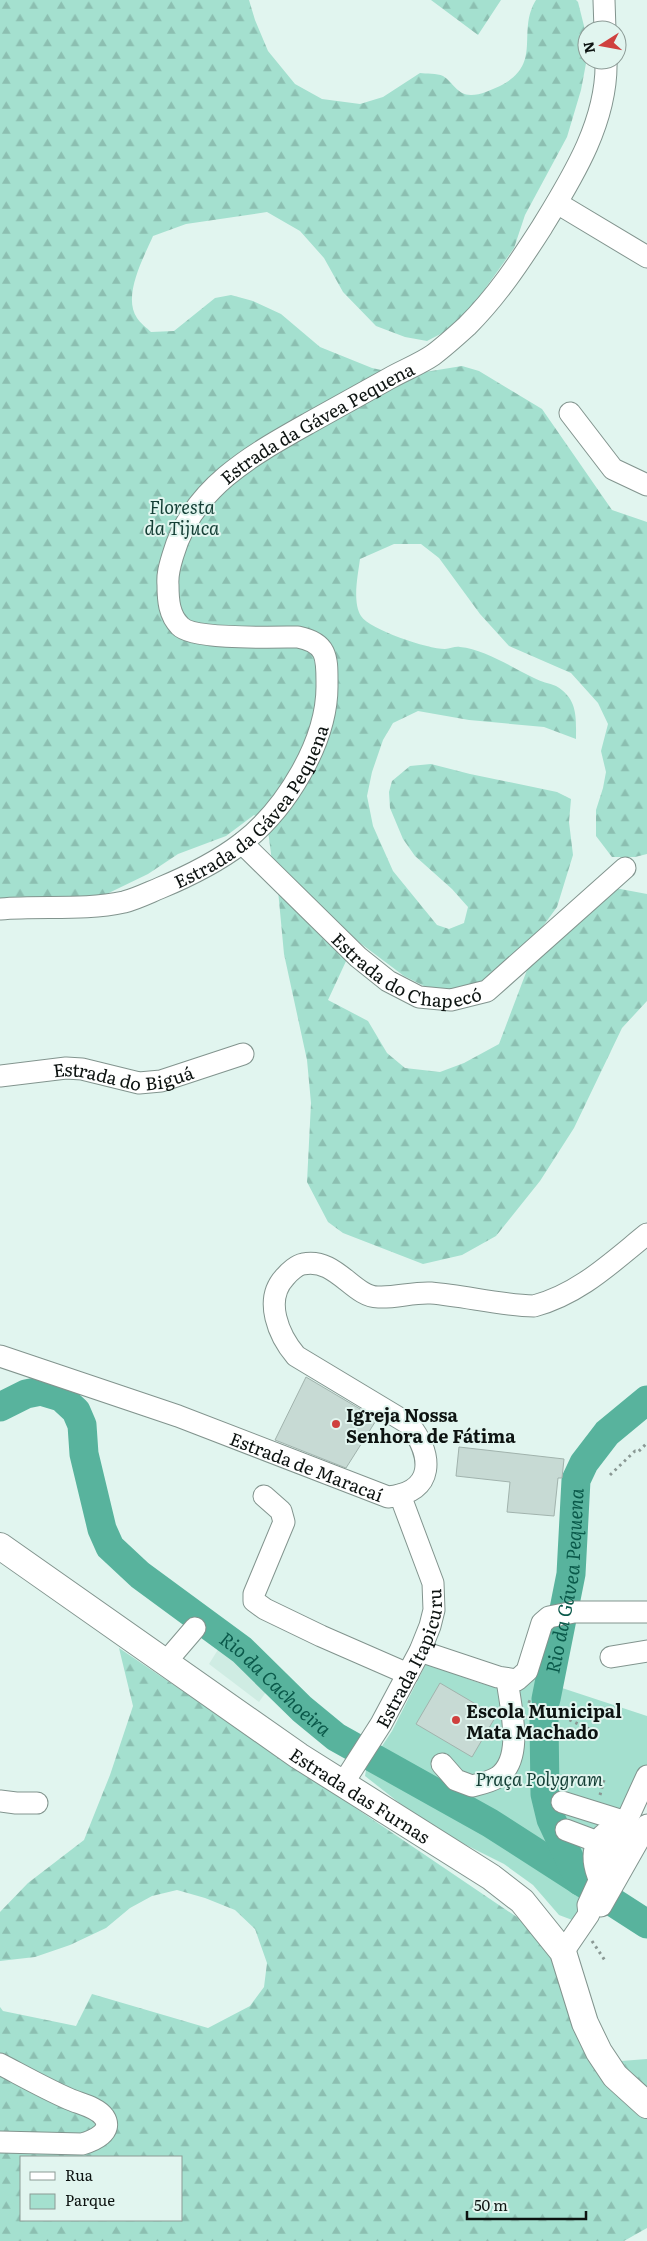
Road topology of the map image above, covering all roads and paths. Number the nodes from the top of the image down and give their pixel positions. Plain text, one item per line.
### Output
1 (606, 70) edge
2 (557, 203) junction
3 (647, 257) edge
4 (570, 413) dead end
5 (647, 484) edge
6 (242, 843) junction
7 (625, 868) dead end
8 (0, 909) edge
9 (243, 1054) dead end
10 (0, 1076) edge
11 (647, 1234) edge
12 (0, 1356) edge
13 (647, 1443) edge
14 (610, 1475) dead end
15 (264, 1496) dead end
16 (400, 1496) junction
17 (0, 1546) edge
18 (647, 1612) edge
19 (195, 1628) dead end
20 (420, 1651) junction
21 (647, 1651) edge
22 (611, 1657) dead end
23 (165, 1663) junction
24 (408, 1674) junction
25 (507, 1679) junction
26 (536, 1705) dead end
27 (596, 1732) dead end
28 (442, 1764) dead end
29 (349, 1774) junction
30 (647, 1776) edge
31 (0, 1801) edge
32 (562, 1802) dead end
33 (38, 1803) dead end
34 (626, 1824) junction
35 (647, 1825) edge
36 (566, 1830) dead end
37 (598, 1842) junction
38 (595, 1902) junction
39 (563, 1952) junction
40 (606, 1962) dead end
41 (0, 2064) edge
42 (647, 2105) edge
43 (0, 2142) edge

1 - 2 street, Estrada da Gávea Pequena
2 - 3 street
2 - 6 street, Estrada da Gávea Pequena
4 - 5 street
6 - 7 street, Estrada do Chapecó
6 - 8 street, Estrada da Gávea Pequena
9 - 10 street, Estrada do Biguá
11 - 16 street, Estrada de Maracaí
12 - 16 street, Estrada de Maracaí
13 - 14 path
15 - 24 street
16 - 20 street, Estrada Itapicuru
17 - 23 main road, Estrada das Furnas
18 - 25 street
19 - 23 street
20 - 24 street, Estrada Itapicuru
20 - 25 street
21 - 22 street
23 - 29 main road, Estrada das Furnas
24 - 29 street, Estrada Itapicuru
25 - 28 street
26 - 27 path
29 - 39 main road, Estrada das Furnas
30 - 34 street
31 - 33 street
32 - 34 street
34 - 37 street
34 - 38 street
35 - 38 street
36 - 37 street
37 - 38 street
38 - 39 street
38 - 40 path
39 - 42 main road, Estrada das Furnas
41 - 43 street

